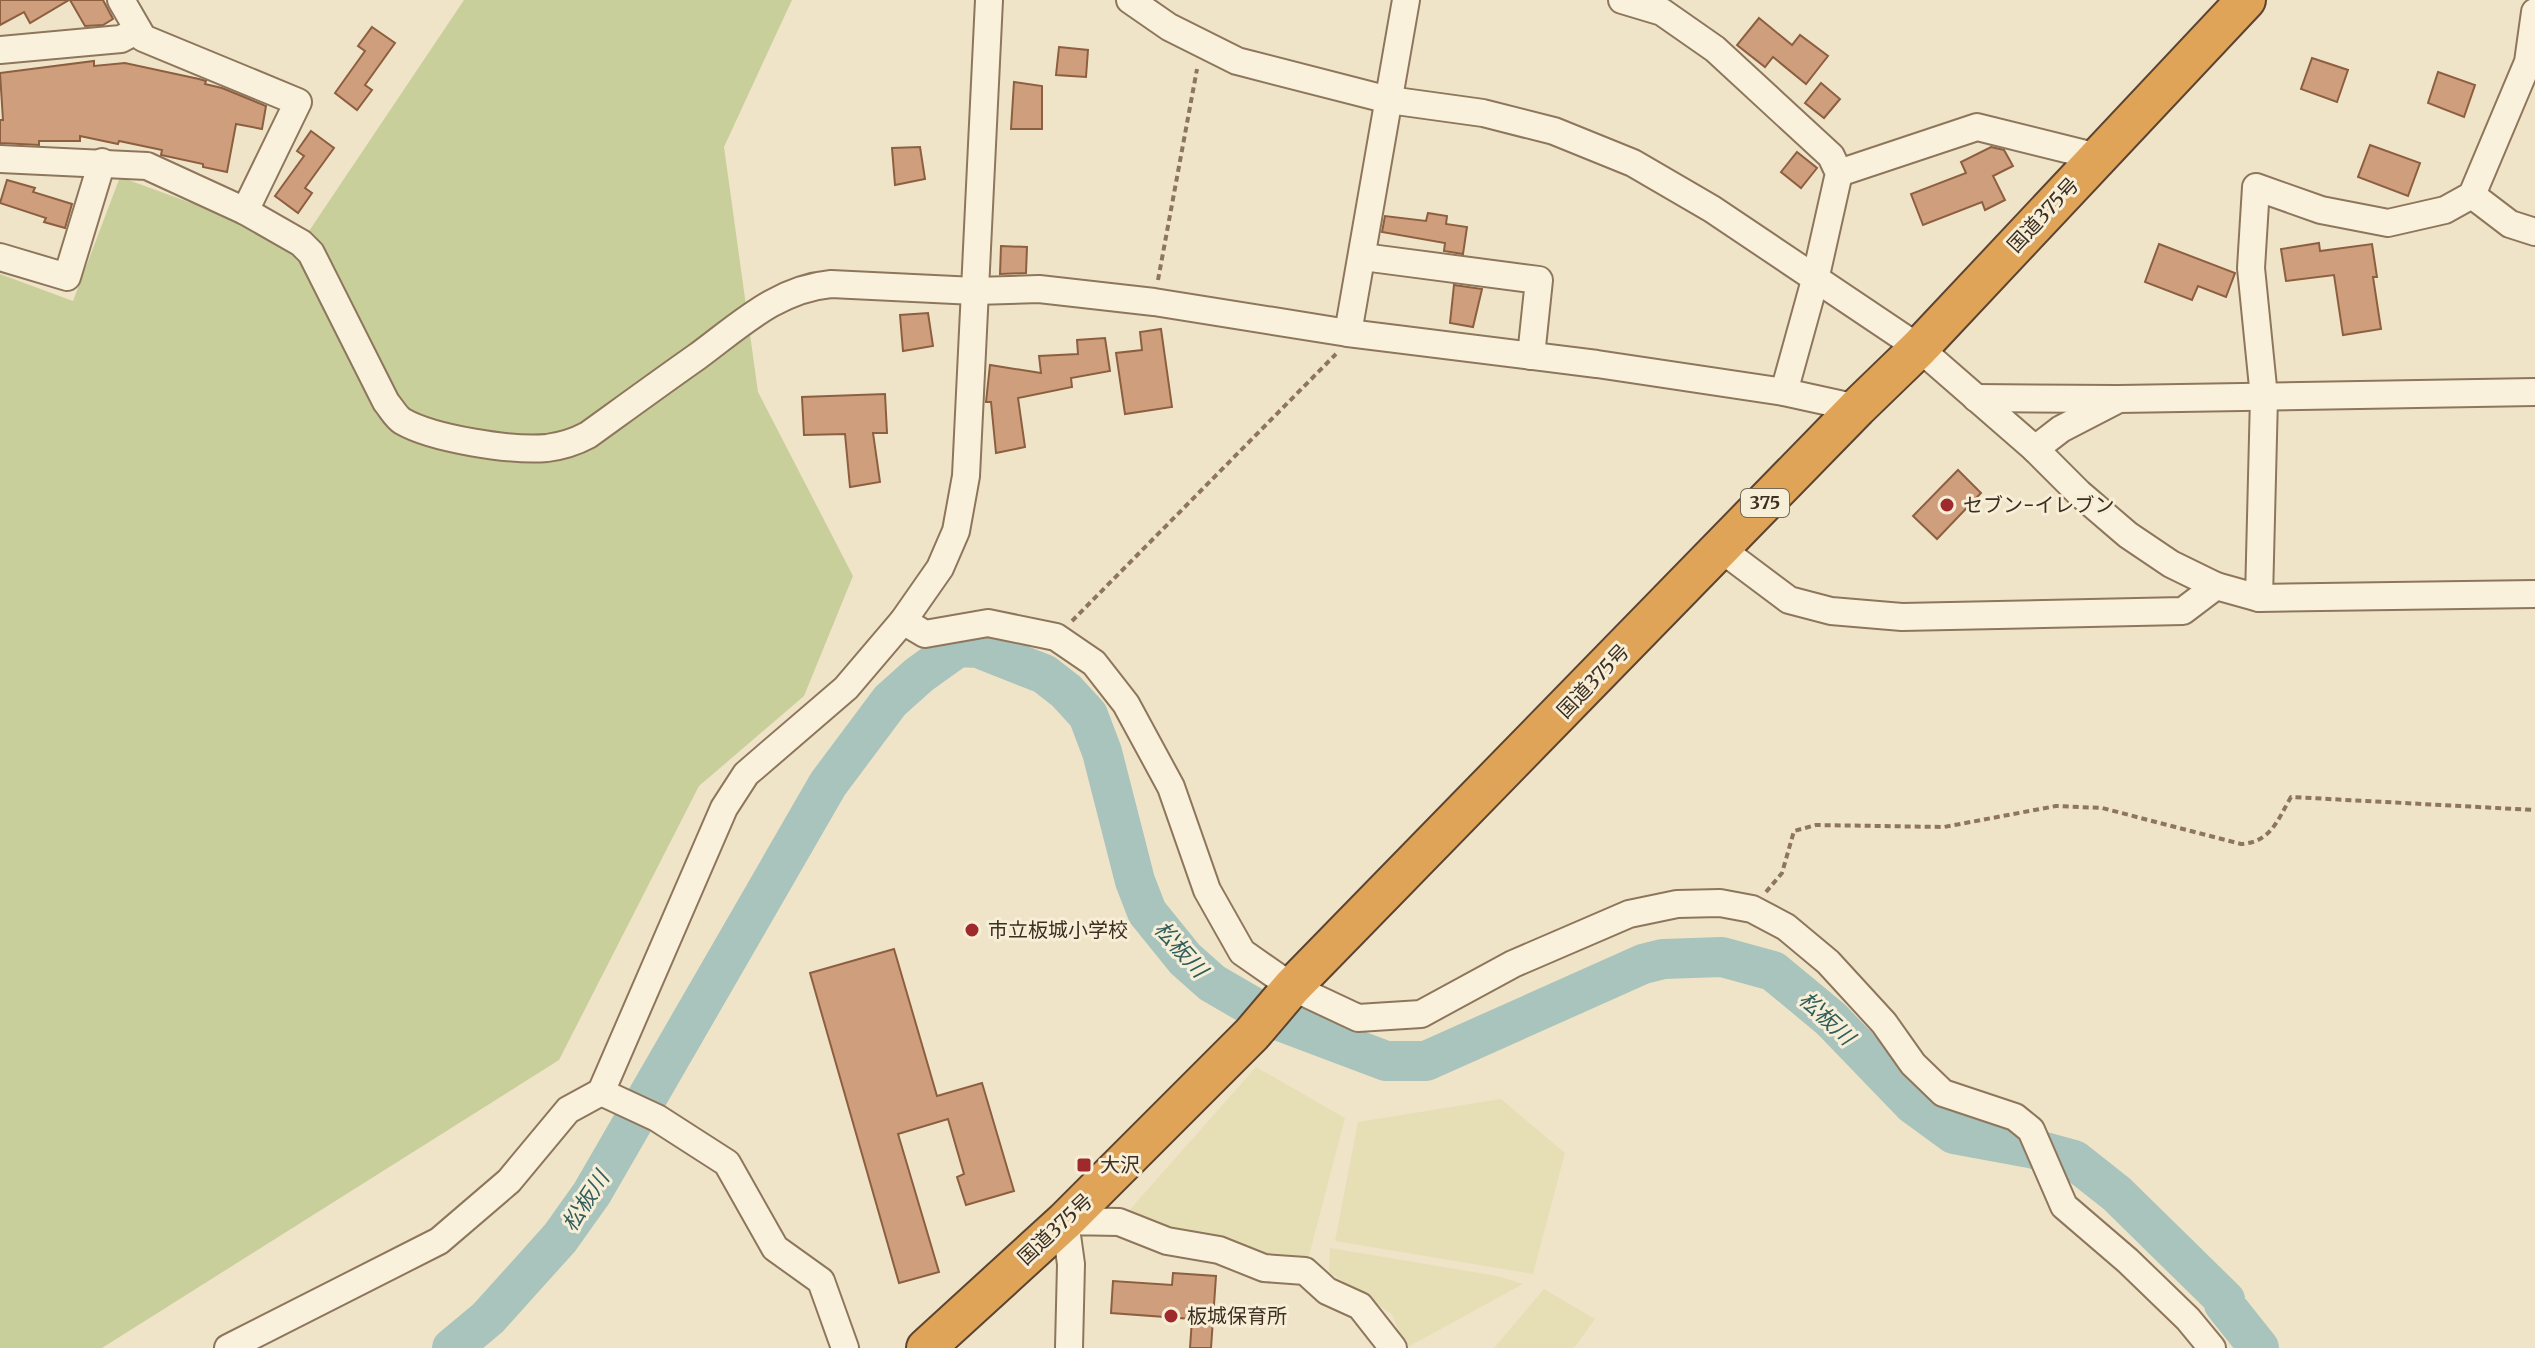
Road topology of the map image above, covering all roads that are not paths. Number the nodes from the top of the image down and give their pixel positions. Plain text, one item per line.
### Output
1 (121, 0) edge
2 (989, 0) edge
3 (1130, 0) edge
4 (1406, 0) edge
5 (1622, 0) edge
6 (2246, 0) edge
7 (2535, 12) edge
8 (138, 30) junction
9 (0, 50) edge
10 (1389, 100) junction
11 (2098, 157) junction
12 (0, 159) edge
13 (102, 162) junction
14 (1839, 173) junction
15 (2472, 195) junction
16 (245, 211) junction
17 (2535, 232) edge
18 (0, 257) edge
19 (1363, 257) junction
20 (1815, 280) junction
21 (975, 291) junction
22 (1348, 333) junction
23 (1919, 348) junction
24 (1531, 356) junction
25 (1784, 392) junction
26 (2535, 392) edge
27 (2264, 397) junction
28 (1976, 398) junction
29 (2119, 399) junction
30 (1857, 408) junction
31 (2035, 449) junction
32 (1721, 549) junction
33 (2216, 586) junction
34 (2535, 594) edge
35 (2259, 598) junction
36 (903, 621) junction
37 (1286, 994) junction
38 (610, 1097) junction
39 (1065, 1221) junction
40 (228, 1348) edge
41 (845, 1348) edge
42 (926, 1348) edge
43 (1069, 1348) edge
44 (1393, 1348) edge
45 (2212, 1348) edge

1 - 8 street
2 - 21 street
3 - 10 street
4 - 10 street
5 - 14 street
6 - 11 highway, 国道375号 / 375
7 - 15 street
8 - 9 street
8 - 16 street
10 - 19 street
10 - 20 street
11 - 14 street
11 - 23 highway, 国道375号 / 375
12 - 13 street
13 - 16 street
13 - 18 street
14 - 20 street
15 - 17 street
15 - 27 street
16 - 21 street
19 - 22 street
19 - 24 street
20 - 23 street
20 - 25 street
21 - 22 street
21 - 36 street
22 - 24 street
23 - 28 street
23 - 30 highway, 国道375号 / 375
24 - 25 street
25 - 30 street
26 - 27 street
27 - 29 street
27 - 35 street
28 - 29 street
28 - 31 street
29 - 31 street
30 - 32 highway, 国道375号 / 375
31 - 33 street
32 - 33 street
32 - 37 highway, 国道375号 / 375
33 - 35 street
34 - 35 street
36 - 37 street
36 - 38 street
37 - 39 highway, 国道375号 / 375
37 - 45 street
38 - 40 street
38 - 41 street
39 - 42 highway, 国道375号 / 375
39 - 43 street
39 - 44 street

